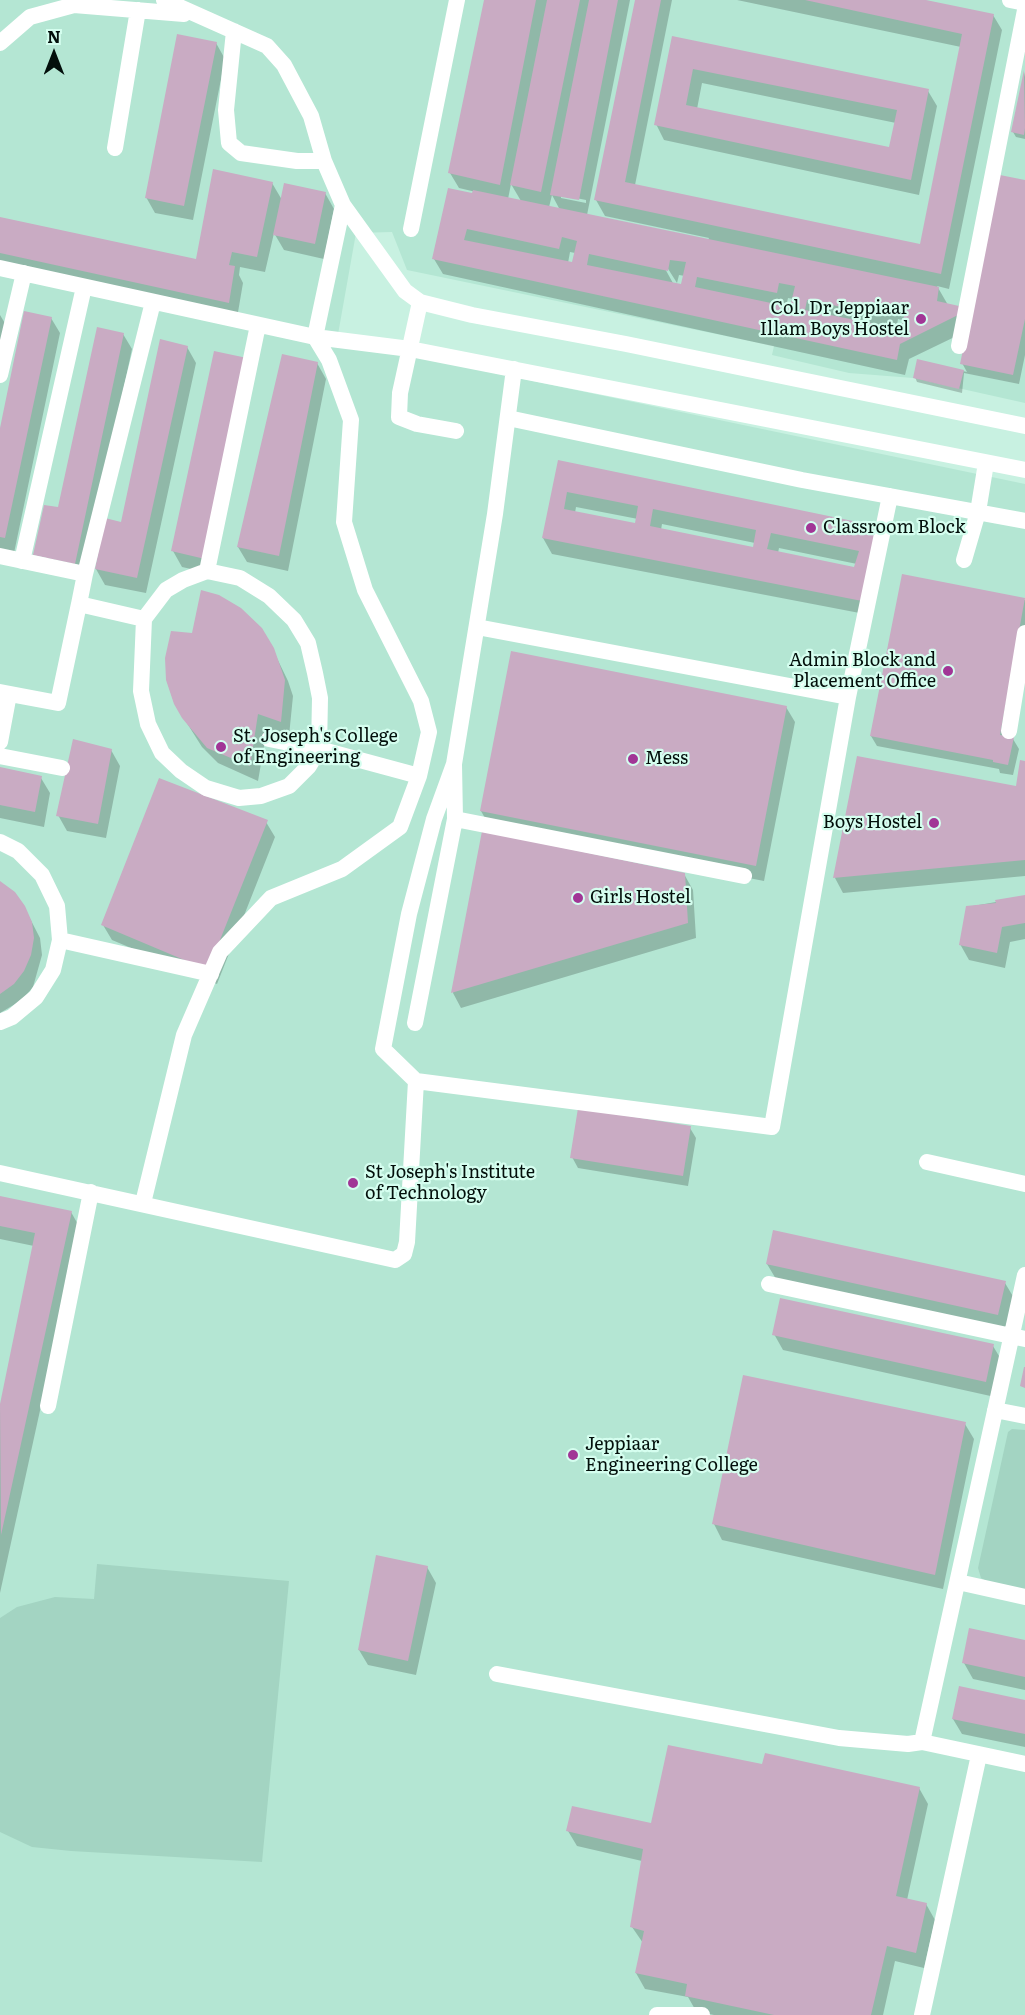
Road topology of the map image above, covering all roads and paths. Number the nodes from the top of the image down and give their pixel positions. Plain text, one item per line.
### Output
1 (164, 0) edge
2 (457, 0) edge
3 (1010, 0) edge
4 (1025, 3) edge
5 (138, 10) junction
6 (1025, 10) edge
7 (200, 16) junction
8 (234, 31) junction
9 (1022, 38) edge
10 (0, 43) edge
11 (115, 148) dead end
12 (324, 161) junction
13 (343, 205) junction
14 (411, 229) dead end
15 (0, 268) edge
16 (24, 273) junction
17 (84, 287) junction
18 (153, 302) junction
19 (420, 302) junction
20 (258, 325) junction
21 (315, 337) junction
22 (959, 346) dead end
23 (410, 349) junction
24 (514, 369) junction
25 (0, 375) edge
26 (508, 418) junction
27 (1025, 426) edge
28 (456, 431) dead end
29 (986, 463) junction
30 (1025, 470) edge
31 (890, 496) junction
32 (978, 512) junction
33 (1025, 521) edge
34 (0, 556) edge
35 (964, 560) dead end
36 (22, 561) junction
37 (207, 571) junction
38 (86, 574) junction
39 (79, 604) junction
40 (144, 619) junction
41 (477, 627) junction
42 (1024, 641) edge
43 (4, 693) edge
44 (848, 697) junction
45 (1009, 731) dead end
46 (269, 739) dead end
47 (0, 742) edge
48 (319, 749) junction
49 (0, 756) edge
50 (454, 764) junction
51 (62, 768) dead end
52 (419, 776) junction
53 (455, 819) junction
54 (0, 842) edge
55 (744, 876) dead end
56 (60, 940) junction
57 (211, 974) junction
58 (0, 1022) edge
59 (415, 1023) dead end
60 (416, 1081) junction
61 (927, 1162) dead end
62 (0, 1173) edge
63 (1025, 1184) edge
64 (91, 1192) junction
65 (143, 1203) junction
66 (1025, 1275) edge
67 (769, 1284) dead end
68 (1018, 1338) edge
69 (48, 1406) dead end
70 (995, 1410) junction
71 (1025, 1416) edge
72 (957, 1582) junction
73 (1025, 1597) edge
74 (497, 1674) dead end
75 (922, 1742) junction
76 (979, 1755) junction
77 (1025, 1764) edge
78 (657, 2015) edge
79 (702, 2015) edge
80 (922, 2015) edge

1 - 7 lane
2 - 14 lane
3 - 4 lane
5 - 7 lane
5 - 10 lane
5 - 11 lane
6 - 9 lane
7 - 8 lane
8 - 12 lane
8 - 12 lane
9 - 22 lane
12 - 13 lane
13 - 19 lane
13 - 21 lane
15 - 16 lane
16 - 17 lane
16 - 25 lane
17 - 18 lane
17 - 36 lane
18 - 20 lane
18 - 38 lane
19 - 23 lane
19 - 27 lane
20 - 21 lane
20 - 37 lane
21 - 23 lane
21 - 52 lane
23 - 24 lane
23 - 28 lane
24 - 26 lane
24 - 29 lane
26 - 31 lane
26 - 41 lane
29 - 30 lane
29 - 32 lane
31 - 32 lane
31 - 44 lane
32 - 33 lane
32 - 35 lane
34 - 36 lane
36 - 38 lane
37 - 40 lane
37 - 48 lane
38 - 39 lane
39 - 40 lane
39 - 43 lane
40 - 48 lane
41 - 44 lane
41 - 50 lane
42 - 45 lane
43 - 47 lane
44 - 60 lane
46 - 48 lane
48 - 52 lane
49 - 51 lane
50 - 53 lane
50 - 60 lane
52 - 57 lane
53 - 55 lane
53 - 59 lane
54 - 56 lane
56 - 57 lane
56 - 58 lane
57 - 65 lane
60 - 65 lane
61 - 63 lane
62 - 64 lane
64 - 65 lane
64 - 69 lane
66 - 68 lane
67 - 68 lane
68 - 70 lane
70 - 71 lane
70 - 72 lane
72 - 73 lane
72 - 75 lane
74 - 75 lane
75 - 76 lane
76 - 77 lane
76 - 80 lane
78 - 79 lane

